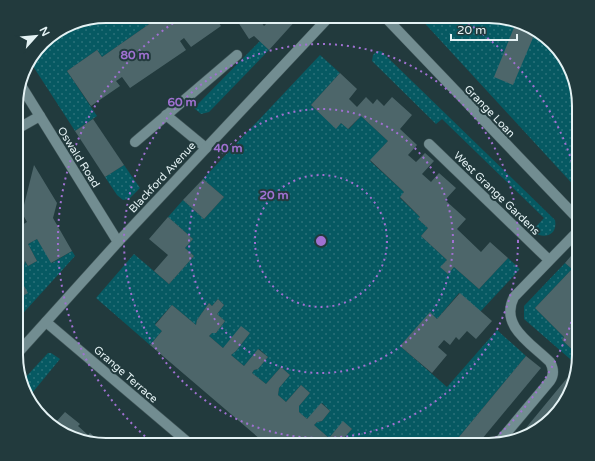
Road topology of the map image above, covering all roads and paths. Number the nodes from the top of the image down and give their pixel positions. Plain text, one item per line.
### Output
1 (323, 23) edge
2 (391, 23) edge
3 (237, 55) dead end
4 (25, 92) edge
5 (166, 115) junction
6 (40, 116) junction
7 (23, 126) edge
8 (135, 142) dead end
9 (429, 144) dead end
10 (206, 148) junction
11 (572, 213) edge
12 (572, 237) edge
13 (118, 242) junction
14 (550, 260) junction
15 (46, 322) junction
16 (23, 347) edge
17 (504, 436) edge
18 (183, 438) edge

1 - 10 street, Blackford Avenue
2 - 11 street, Grange Loan
3 - 5 street
4 - 6 street, Oswald Road
5 - 8 street
5 - 10 street
6 - 7 street
6 - 13 street, Oswald Road
9 - 14 street, West Grange Gardens
10 - 13 street, Blackford Avenue
12 - 14 street
13 - 15 street, Blackford Avenue
14 - 17 street
15 - 16 street, Blackford Avenue
15 - 18 street, Grange Terrace

